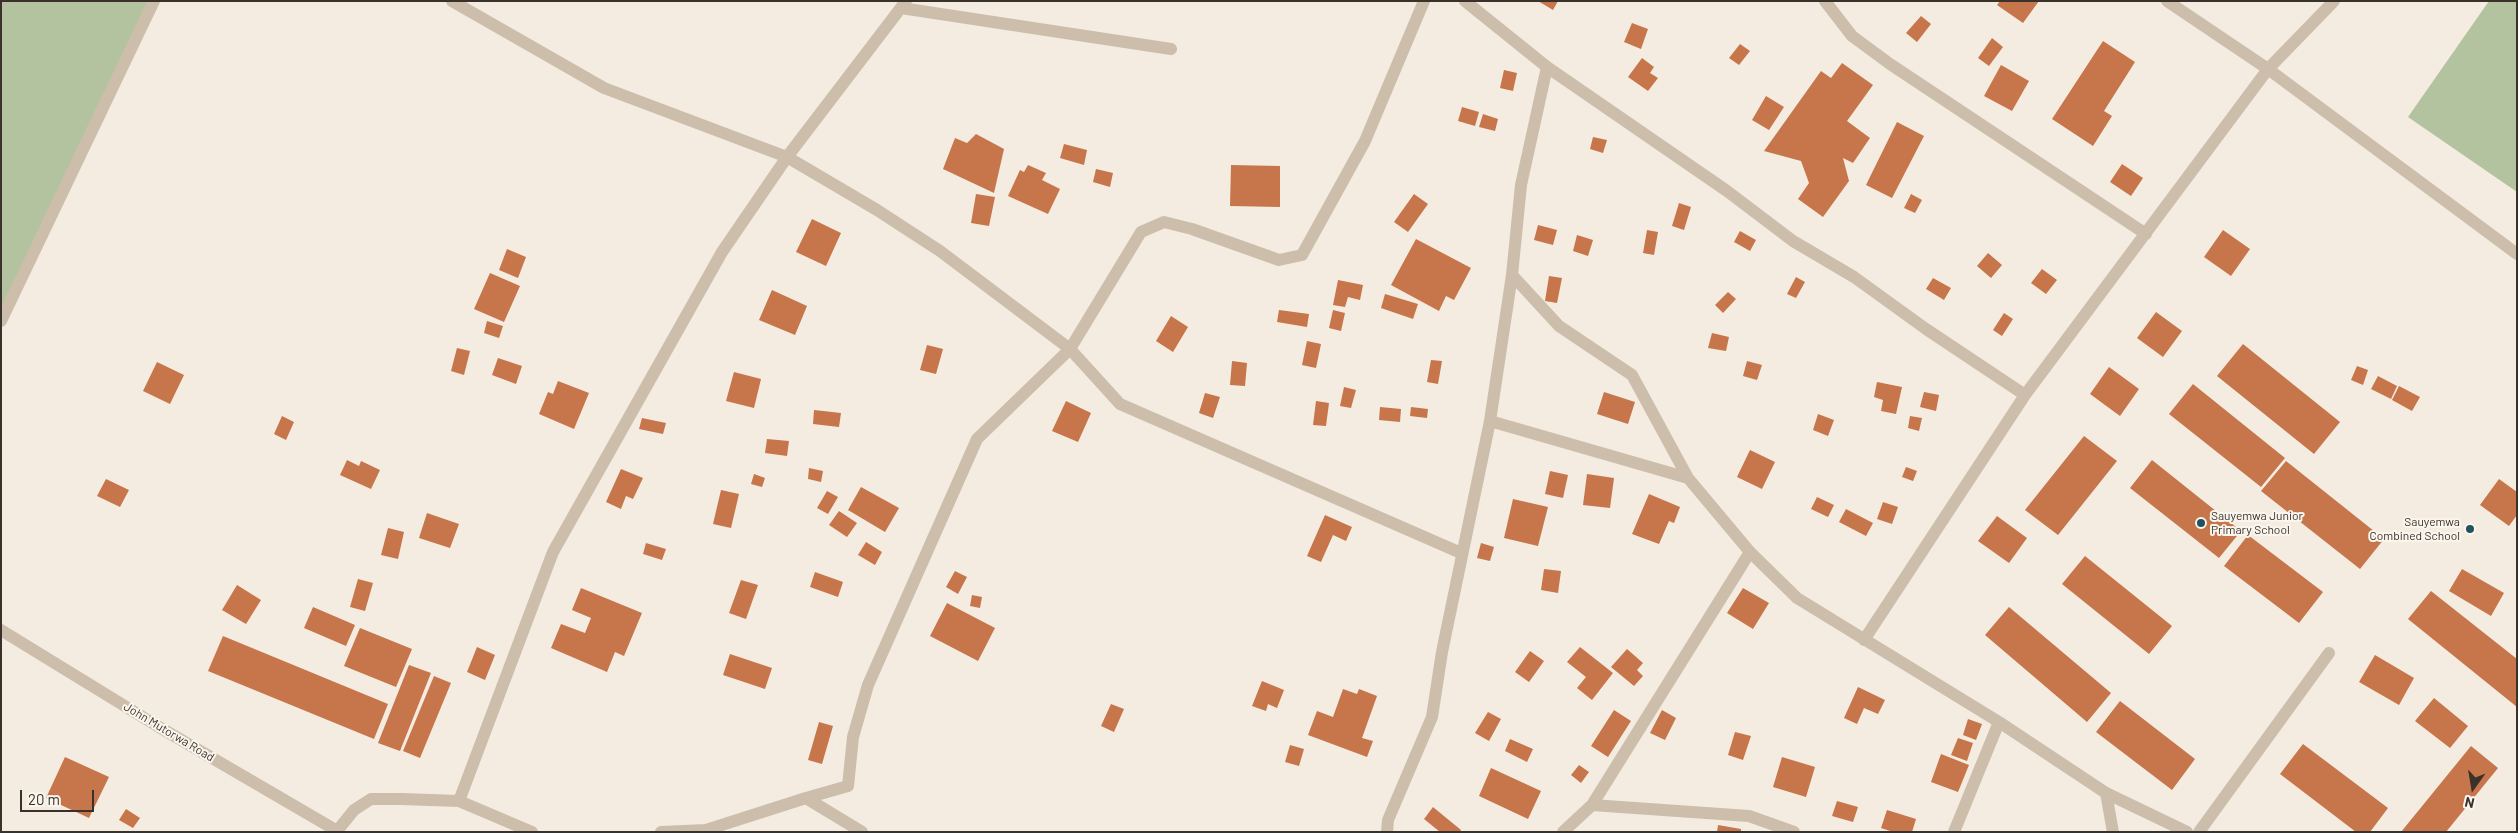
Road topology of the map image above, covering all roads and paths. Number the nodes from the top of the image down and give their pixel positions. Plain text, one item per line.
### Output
1 (154, 1) edge
2 (452, 1) edge
3 (1424, 1) edge
4 (1465, 1) edge
5 (1825, 1) edge
6 (2167, 1) edge
7 (2334, 1) edge
8 (904, 5) edge
9 (1171, 49) dead end
10 (1547, 68) junction
11 (2268, 69) junction
12 (786, 157) junction
13 (2146, 234) junction
14 (2517, 254) edge
15 (1512, 275) junction
16 (1, 321) edge
17 (1070, 349) junction
18 (2025, 395) junction
19 (1490, 421) junction
20 (1688, 478) junction
21 (1750, 552) junction
22 (1461, 553) junction
23 (1, 630) edge
24 (1864, 640) junction
25 (2329, 653) dead end
26 (1999, 722) junction
27 (2106, 793) junction
28 (806, 798) junction
29 (459, 801) junction
30 (1592, 805) junction
31 (338, 831) edge
32 (532, 832) edge
33 (661, 832) edge
34 (862, 832) edge
35 (1387, 832) edge
36 (1563, 832) edge
37 (1794, 832) edge
38 (1954, 832) edge
39 (2113, 832) edge
40 (2187, 832) edge
41 (2199, 832) edge

1 - 16 street
2 - 12 street
3 - 17 street
4 - 10 street
5 - 13 street
6 - 11 street
7 - 11 street
8 - 9 street
8 - 12 street
10 - 15 street
10 - 18 street
11 - 13 street
11 - 14 street
12 - 17 street
12 - 29 street
13 - 18 street
15 - 19 street
15 - 20 street
17 - 22 street
17 - 28 street
18 - 24 street
19 - 20 street
19 - 22 street
20 - 21 street
21 - 24 street
21 - 30 street
22 - 35 street
23 - 31 street, John Mutorwa Road
24 - 26 street
25 - 41 street
26 - 27 street
26 - 38 street
27 - 39 street
27 - 40 street
28 - 33 street
28 - 34 street
29 - 31 street
29 - 32 street
30 - 36 street
30 - 37 street

